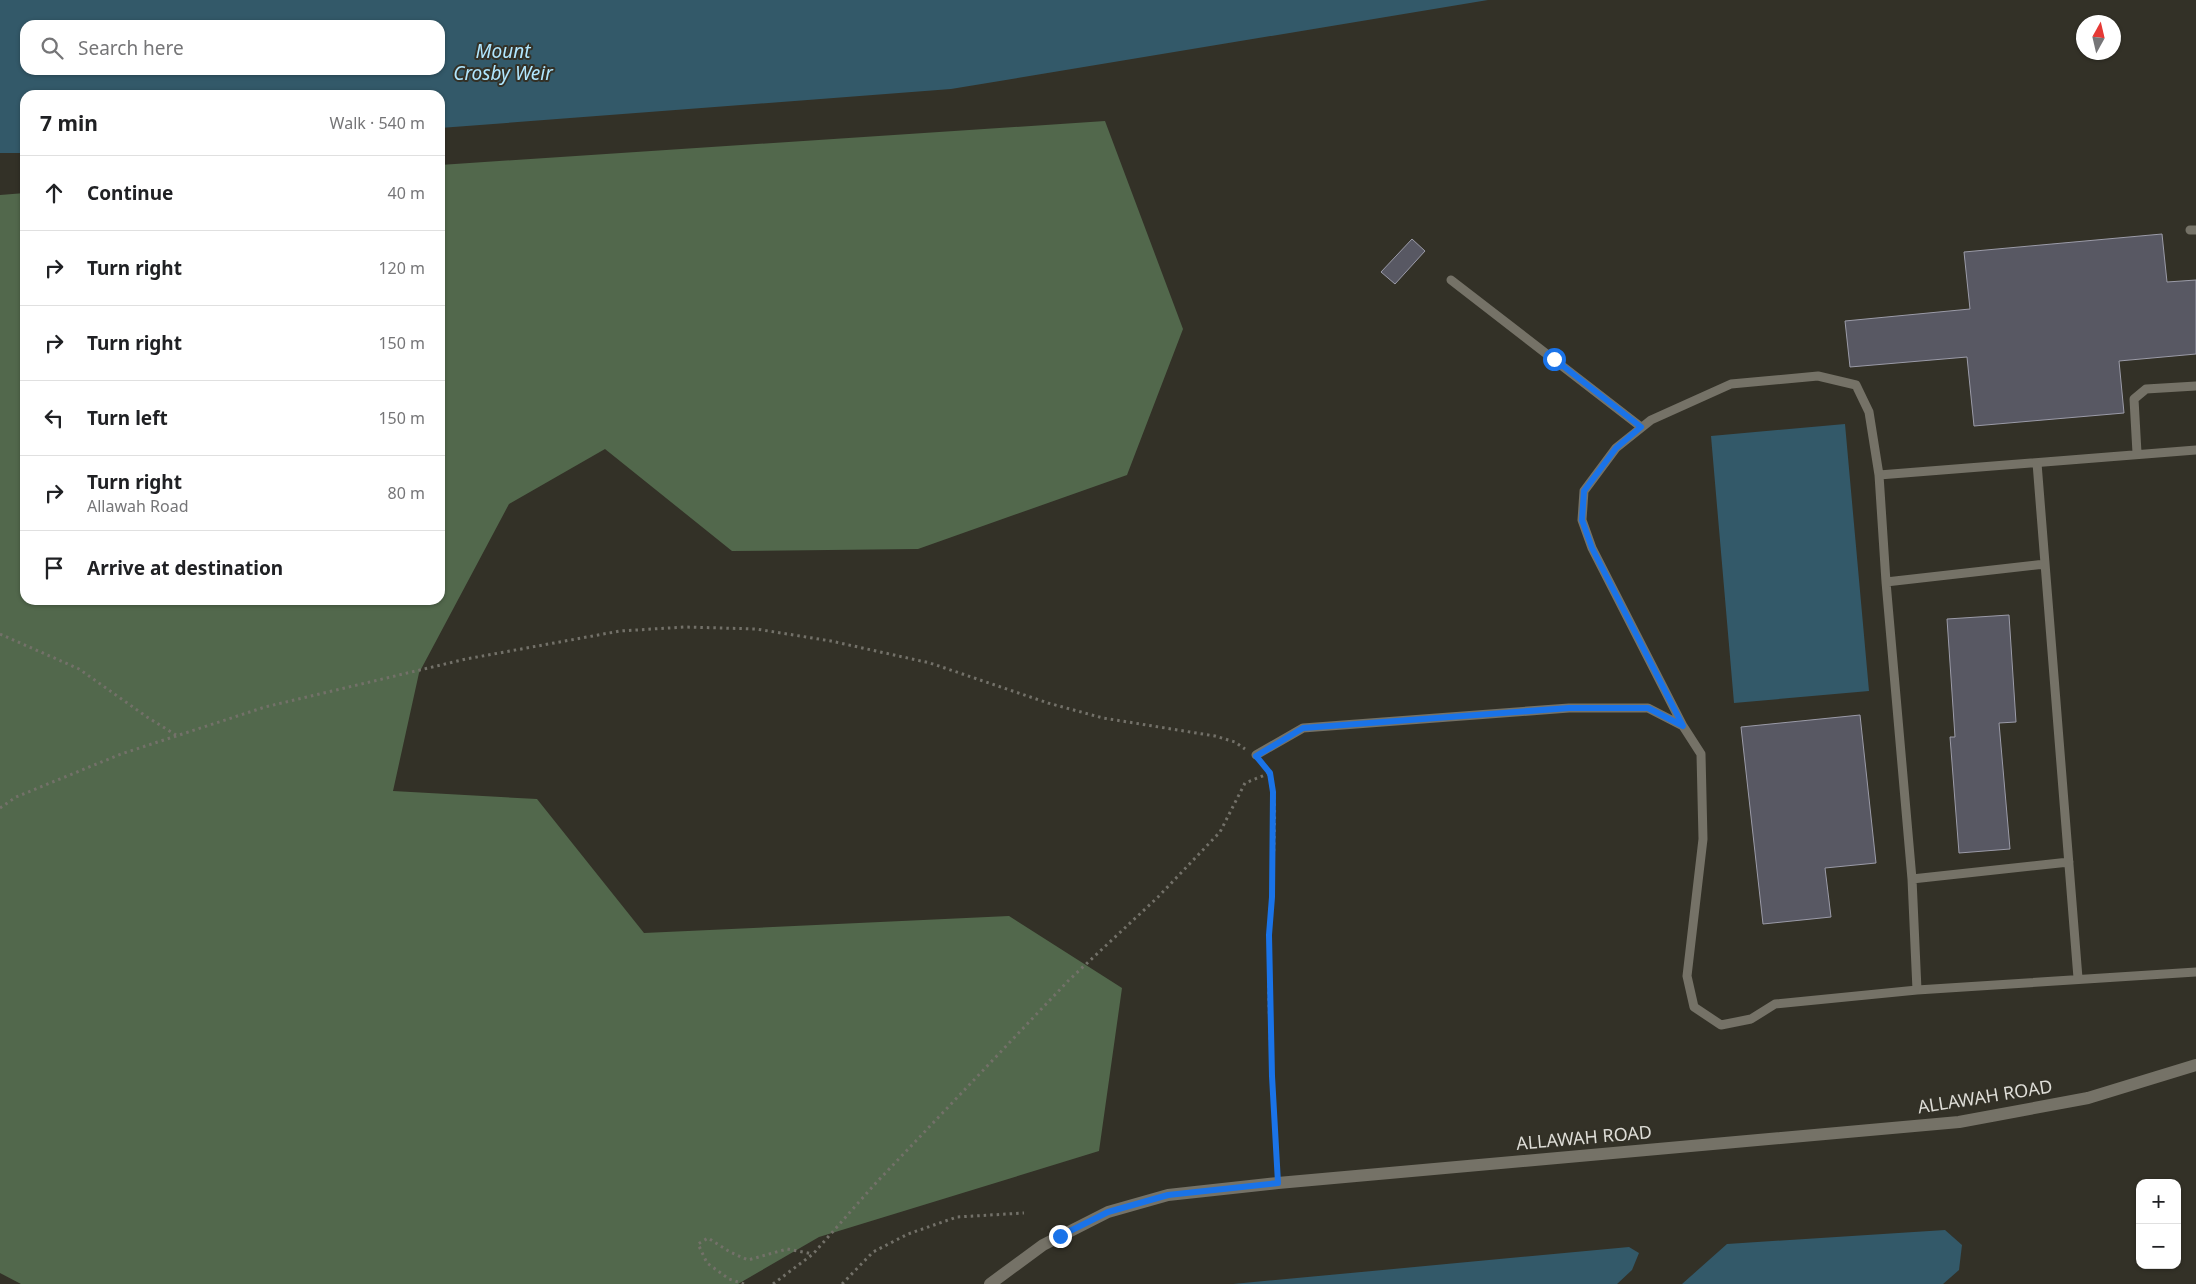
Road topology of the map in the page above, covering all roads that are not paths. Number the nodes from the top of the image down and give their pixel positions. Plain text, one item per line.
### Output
1 (1451, 280) dead end
2 (2196, 386) edge
3 (1641, 427) junction
4 (2196, 450) edge
5 (2137, 453) junction
6 (2037, 463) junction
7 (1879, 475) junction
8 (2045, 564) junction
9 (1886, 582) junction
10 (1683, 726) junction
11 (1256, 756) road end
12 (2069, 862) junction
13 (1912, 879) junction
14 (2196, 972) edge
15 (2078, 978) junction
16 (1917, 990) junction
17 (2196, 1065) edge
18 (990, 1284) edge

1 - 3 lane
2 - 5 lane
3 - 7 lane
3 - 10 lane
4 - 5 lane
5 - 6 lane
6 - 7 lane
6 - 8 lane
7 - 9 lane
8 - 9 lane
8 - 12 lane
9 - 13 lane
10 - 11 lane
10 - 16 lane
12 - 13 lane
12 - 15 lane
13 - 16 lane
14 - 15 lane
15 - 16 lane
17 - 18 street, ALLAWAH ROAD

